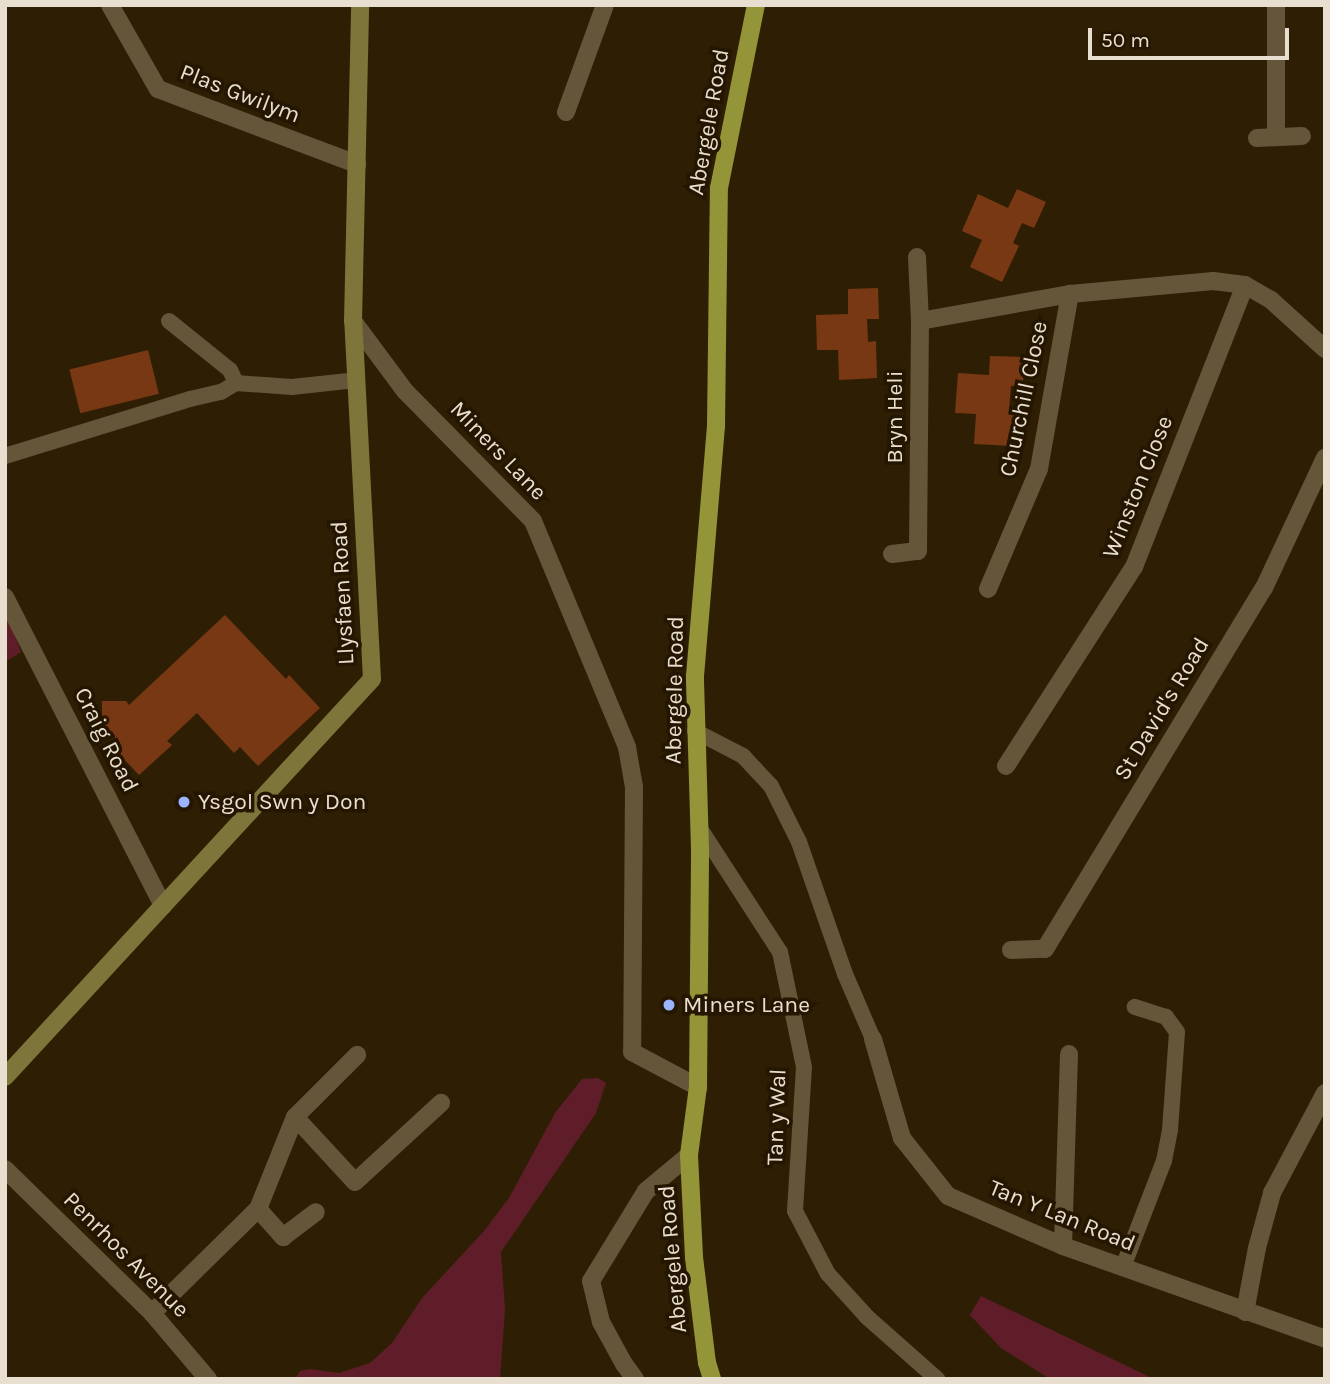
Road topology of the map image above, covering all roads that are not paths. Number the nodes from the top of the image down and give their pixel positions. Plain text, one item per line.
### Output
1 (110, 5) edge
2 (360, 5) edge
3 (605, 5) edge
4 (756, 5) edge
5 (1276, 5) edge
6 (566, 112) dead end
7 (1276, 136) junction
8 (1302, 136) dead end
9 (1257, 138) dead end
10 (357, 164) junction
11 (917, 257) dead end
12 (1245, 285) junction
13 (1070, 294) junction
14 (169, 321) dead end
15 (353, 321) junction
16 (920, 321) junction
17 (1325, 349) edge
18 (356, 380) junction
19 (236, 383) junction
20 (5, 456) edge
21 (1325, 458) edge
22 (892, 554) dead end
23 (988, 589) dead end
24 (5, 597) edge
25 (695, 731) junction
26 (1006, 766) dead end
27 (699, 827) junction
28 (163, 906) junction
29 (1011, 950) dead end
30 (1135, 1007) dead end
31 (873, 1039) joint
32 (1069, 1054) dead end
33 (357, 1055) dead end
34 (5, 1077) edge
35 (698, 1087) junction
36 (1325, 1093) edge
37 (441, 1103) dead end
38 (295, 1117) junction
39 (689, 1155) junction
40 (5, 1169) edge
41 (258, 1209) junction
42 (316, 1212) dead end
43 (1063, 1245) junction
44 (1123, 1267) junction
45 (1245, 1312) junction
46 (152, 1313) junction
47 (1325, 1339) edge
48 (208, 1379) edge
49 (635, 1379) edge
50 (712, 1379) edge
51 (937, 1379) edge

1 - 10 street, Plas Gwilym
2 - 10 street, Llysfaen Road
3 - 6 street
4 - 25 main road, Abergele Road
5 - 7 street
7 - 8 street
7 - 9 street
10 - 15 street, Llysfaen Road
11 - 16 street, Bryn Heli
12 - 13 street, Churchill Close
12 - 17 street, Churchill Close
12 - 26 street, Winston Close
13 - 16 street, Churchill Close
13 - 23 street, Churchill Close
14 - 19 lane
15 - 18 street, Llysfaen Road
15 - 35 street, Miners Lane
16 - 22 street, Bryn Heli
18 - 19 lane
18 - 28 street, Llysfaen Road
19 - 20 lane
21 - 29 street, St David's Road
24 - 28 street, Craig Road
25 - 27 main road, Abergele Road
25 - 31 lane
27 - 35 main road, Abergele Road
27 - 51 lane, Tan y Wal
28 - 34 street, Llysfaen Road
30 - 44 lane
31 - 43 street, Tan Y Lan Road
32 - 43 street
33 - 38 street
35 - 39 main road, Abergele Road
36 - 45 street
37 - 38 street
38 - 41 street
39 - 49 street
39 - 50 main road, Abergele Road
40 - 46 street, Penrhos Avenue
41 - 42 street
41 - 46 street
43 - 44 street, Tan Y Lan Road
44 - 45 street, Tan Y Lan Road
45 - 47 street, Tan Y Lan Road
46 - 48 street, Penrhos Avenue

